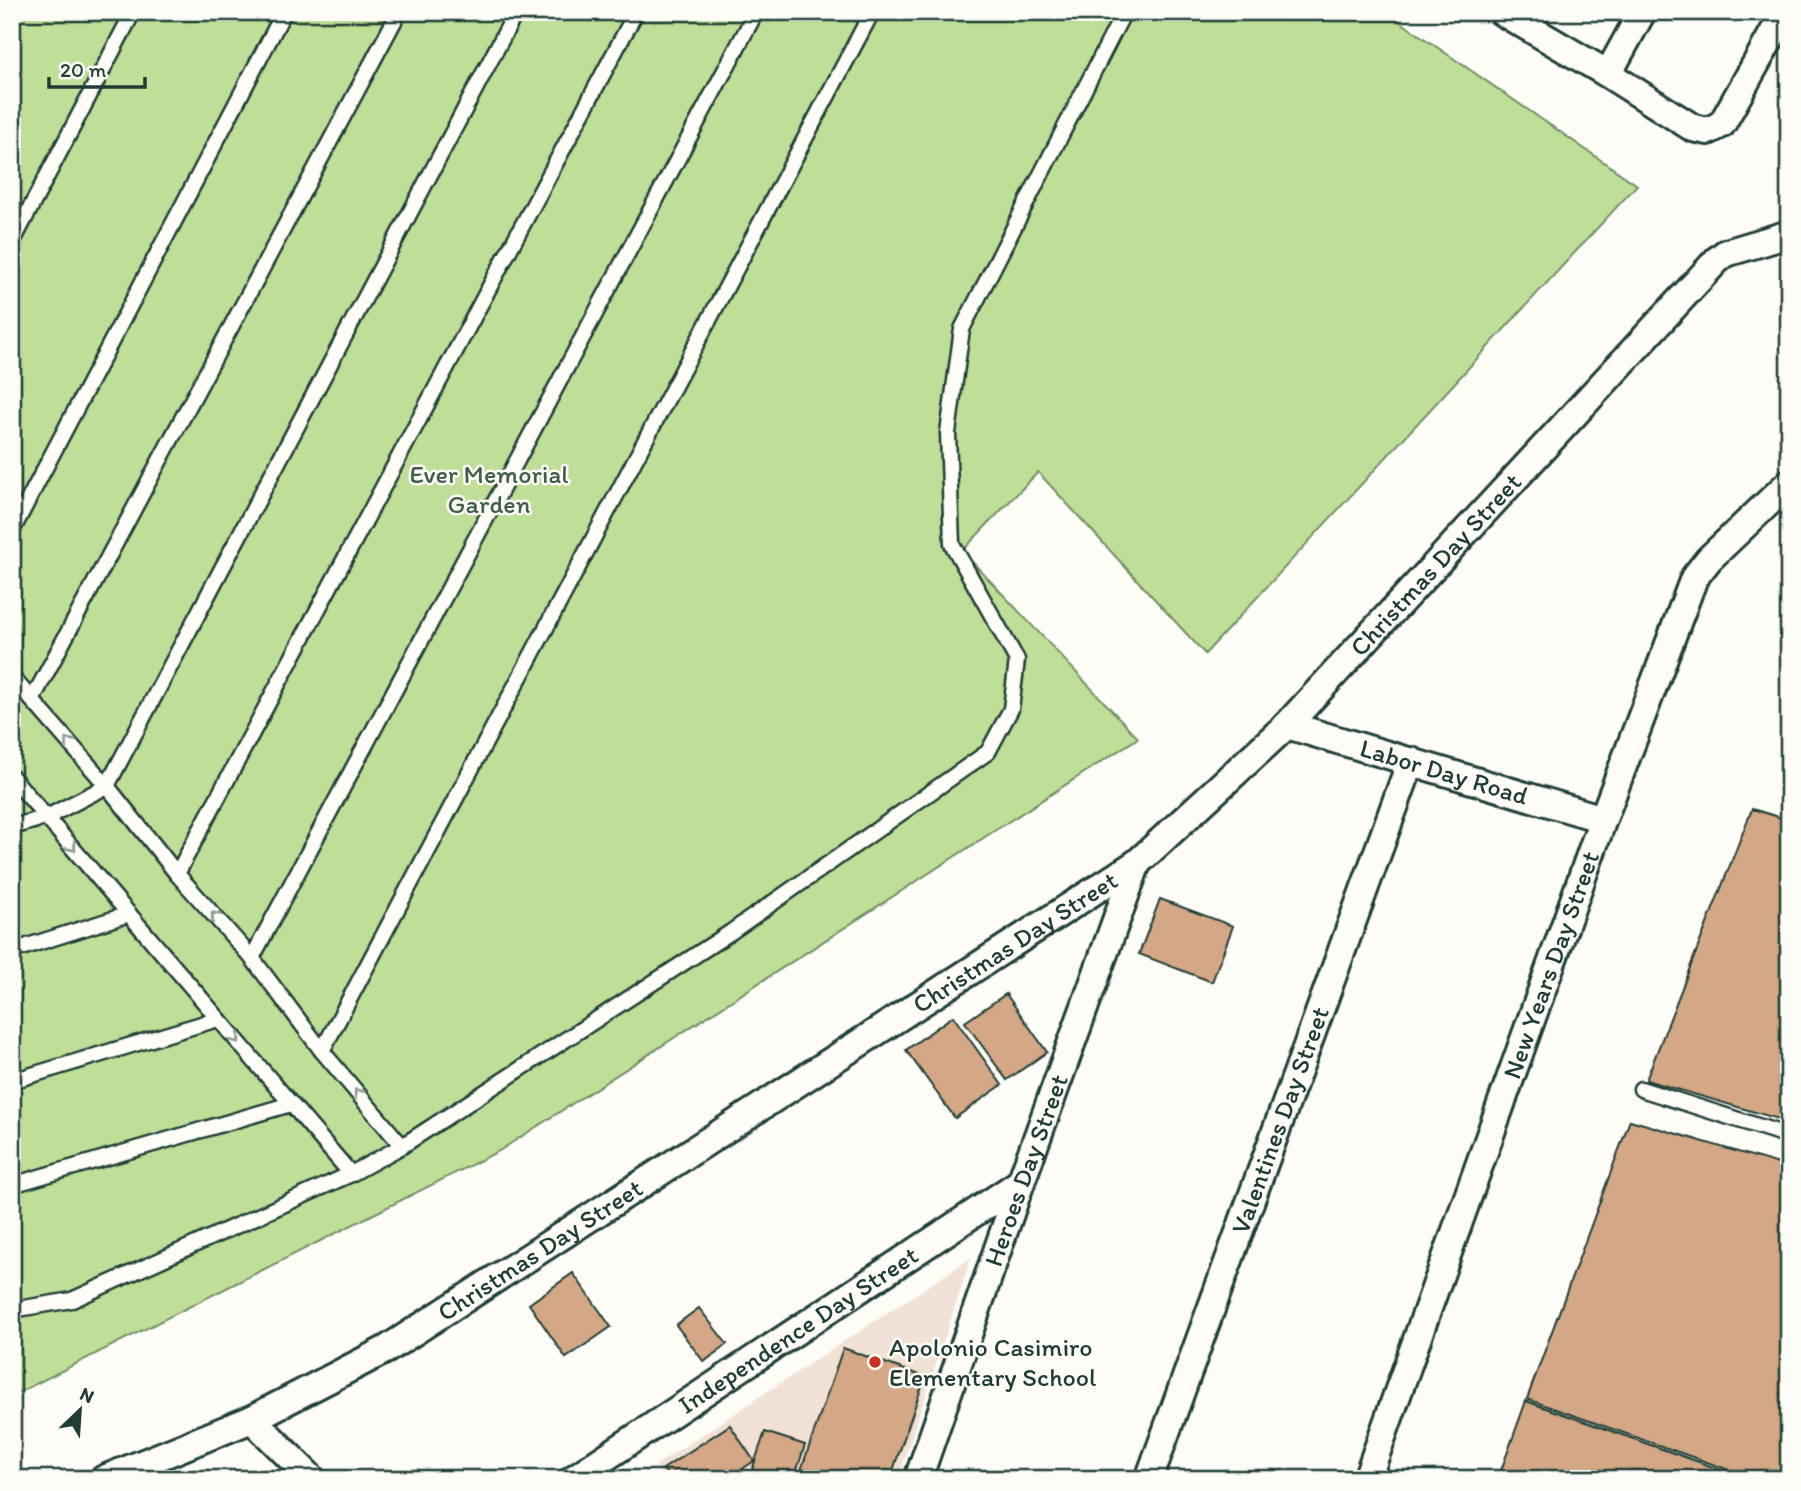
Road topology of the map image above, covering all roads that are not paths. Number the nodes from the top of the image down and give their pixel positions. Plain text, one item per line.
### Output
1 (133, 12) edge
2 (284, 12) edge
3 (399, 12) edge
4 (516, 12) edge
5 (636, 12) edge
6 (757, 12) edge
7 (872, 12) edge
8 (1124, 12) edge
9 (1502, 12) edge
10 (1642, 12) edge
11 (1785, 12) edge
12 (1608, 74) junction
13 (1789, 234) edge
14 (12, 243) edge
15 (1789, 483) edge
16 (12, 531) edge
17 (12, 677) edge
18 (32, 700) junction
19 (1287, 724) junction
20 (1410, 761) junction
21 (12, 777) edge
22 (107, 786) junction
23 (47, 817) junction
24 (1603, 819) junction
25 (12, 827) edge
26 (1138, 863) junction
27 (177, 874) junction
28 (129, 914) junction
29 (12, 951) edge
30 (252, 958) junction
31 (218, 1019) junction
32 (323, 1051) junction
33 (12, 1081) edge
34 (1641, 1089) dead end
35 (290, 1104) junction
36 (1789, 1136) edge
37 (402, 1146) junction
38 (351, 1174) junction
39 (1021, 1182) junction
40 (12, 1185) edge
41 (12, 1310) edge
42 (252, 1419) junction
43 (104, 1479) edge
44 (312, 1479) edge
45 (573, 1479) edge
46 (918, 1479) edge
47 (1149, 1479) edge
48 (1367, 1479) edge

1 - 14 lane
2 - 16 lane
3 - 18 lane
4 - 22 lane
5 - 27 lane
6 - 30 lane
7 - 32 lane
8 - 37 lane
9 - 12 street
10 - 12 street
11 - 12 street
13 - 19 street, Christmas Day Street
15 - 24 street, New Years Day Street
17 - 18 lane
22 -> 18 lane
19 - 20 street, Labor Day Road
19 - 26 street, Christmas Day Street
20 - 24 street, Labor Day Road
20 - 47 street, Valentines Day Street
21 - 23 lane
22 - 23 lane
22 - 27 lane
23 - 25 lane
23 -> 28 lane
24 - 48 street, New Years Day Street
26 - 39 street, Heroes Day Street
26 - 42 street, Christmas Day Street
30 -> 27 lane
28 - 29 lane
28 - 31 lane
30 - 32 lane
31 - 33 lane
31 -> 35 lane
37 -> 32 lane
34 - 36 lane
35 - 38 lane
35 - 40 lane
37 - 38 lane
38 - 41 lane
39 - 45 street, Independence Day Street
39 - 46 street, Heroes Day Street
42 - 43 street, Christmas Day Street
42 - 44 street

